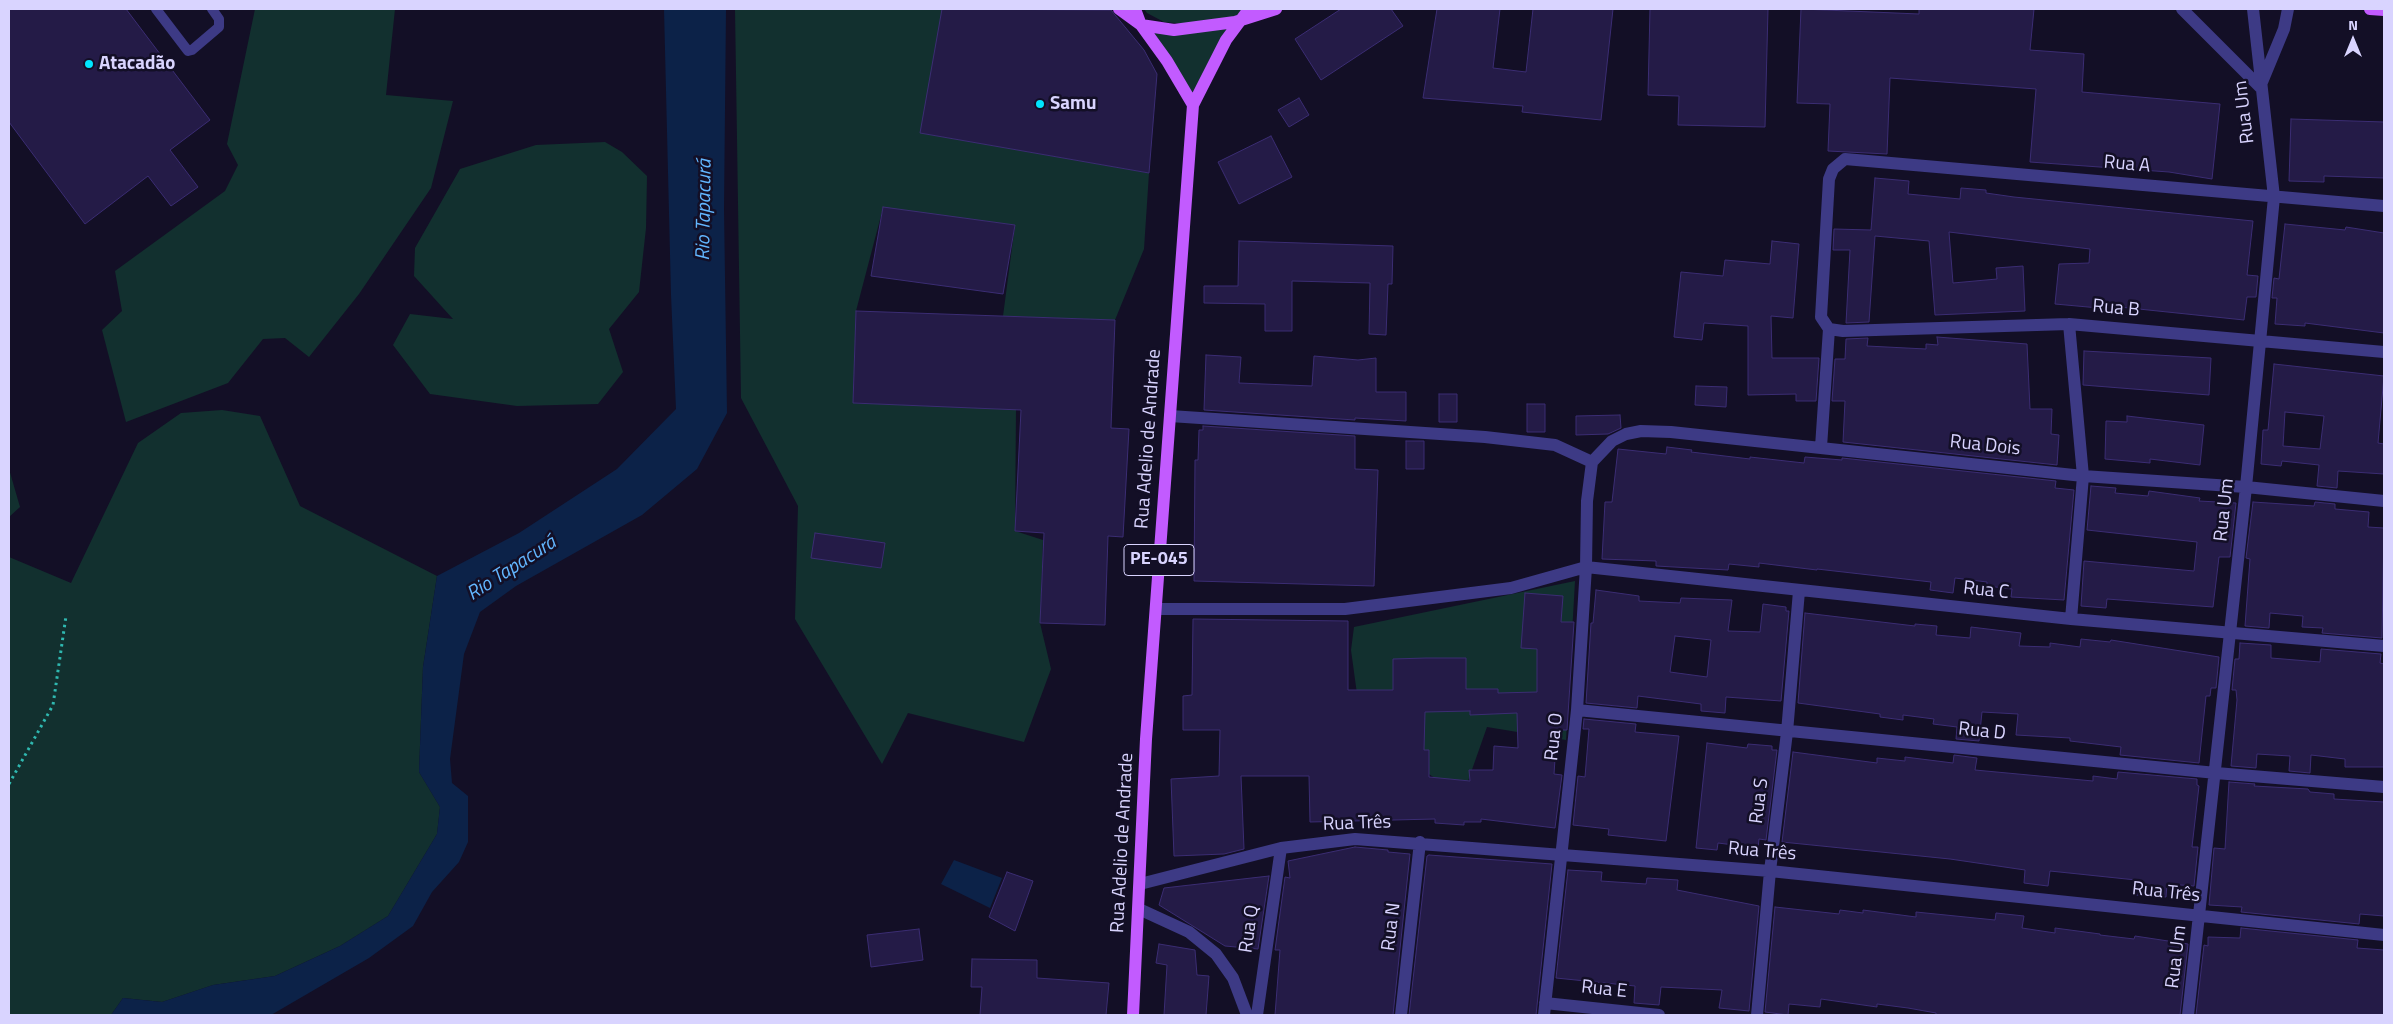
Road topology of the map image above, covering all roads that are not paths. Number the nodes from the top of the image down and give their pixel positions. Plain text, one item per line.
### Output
1 (156, 9) edge
2 (212, 9) edge
3 (1119, 9) edge
4 (1134, 9) edge
5 (1249, 9) edge
6 (1276, 9) edge
7 (2182, 9) edge
8 (2253, 9) edge
9 (2288, 9) edge
10 (2370, 9) edge
11 (2384, 10) edge
12 (1241, 20) junction
13 (1141, 25) junction
14 (2260, 87) junction
15 (1192, 105) junction
16 (2274, 197) junction
17 (2384, 206) edge
18 (2069, 324) junction
19 (1829, 328) junction
20 (2259, 340) junction
21 (2384, 352) edge
22 (1170, 416) junction
23 (1821, 447) junction
24 (1592, 462) junction
25 (2083, 476) junction
26 (2246, 487) junction
27 (2384, 501) edge
28 (1586, 567) junction
29 (1799, 591) junction
30 (1156, 609) junction
31 (2070, 618) junction
32 (2230, 631) junction
33 (2384, 646) edge
34 (1576, 710) junction
35 (1787, 732) junction
36 (2216, 774) junction
37 (2384, 787) edge
38 (1420, 842) junction
39 (1281, 848) junction
40 (1562, 856) junction
41 (1770, 871) junction
42 (1140, 884) junction
43 (1139, 909) junction
44 (2201, 916) junction
45 (2384, 935) edge
46 (1544, 1009) edge
47 (1132, 1015) edge
48 (1247, 1015) edge
49 (1257, 1015) edge
50 (1401, 1015) edge
51 (1659, 1015) edge
52 (1757, 1015) edge
53 (2188, 1015) edge

1 - 2 lane
3 - 13 main road
4 - 13 main road
5 - 12 main road
6 - 12 main road
7 - 14 street
8 - 14 street, Rua Um
9 - 14 street
10 - 11 main road
12 - 13 main road
12 - 15 main road
13 - 15 main road
14 - 16 street, Rua Um
15 - 22 main road, Rua Adelio de Andrade / PE-045
16 - 17 street, Rua A
16 - 19 street, Rua A
16 - 20 street, Rua Um
18 - 19 street, Rua B
18 - 20 street, Rua B
18 - 25 street
19 - 23 street
20 - 21 street, Rua B
20 - 26 street, Rua Um
22 - 24 street
22 - 30 main road, Rua Adelio de Andrade / PE-045
23 - 24 street, Rua Dois
23 - 25 street, Rua Dois
24 - 28 street, Rua O
25 - 26 street, Rua Dois
25 - 31 street
26 - 27 street, Rua Dois
26 - 32 street, Rua Um
28 - 29 street, Rua C
28 - 30 street
28 - 34 street, Rua O
29 - 31 street, Rua C
29 - 35 street, Rua S
30 - 42 main road, Rua Adelio de Andrade / PE-045
31 - 32 street, Rua C
32 - 33 street, Rua C
32 - 36 street, Rua Um
34 - 35 street, Rua D
34 - 40 street, Rua O
35 - 36 street, Rua D
35 - 41 street, Rua S
36 - 37 street, Rua D
36 - 44 street, Rua Um
38 - 39 street, Rua Três
38 - 40 street, Rua Três
38 - 50 street, Rua N
39 - 42 street, Rua Três
39 - 49 street, Rua Q
40 - 41 street, Rua Três
40 - 46 street, Rua O
41 - 44 street, Rua Três
41 - 52 street, Rua S
42 - 43 main road, Rua Adelio de Andrade / PE-045
43 - 47 main road, Rua Adelio de Andrade / PE-045
43 - 48 street
44 - 45 street, Rua Três
44 - 53 street, Rua Um
46 - 51 street, Rua E

